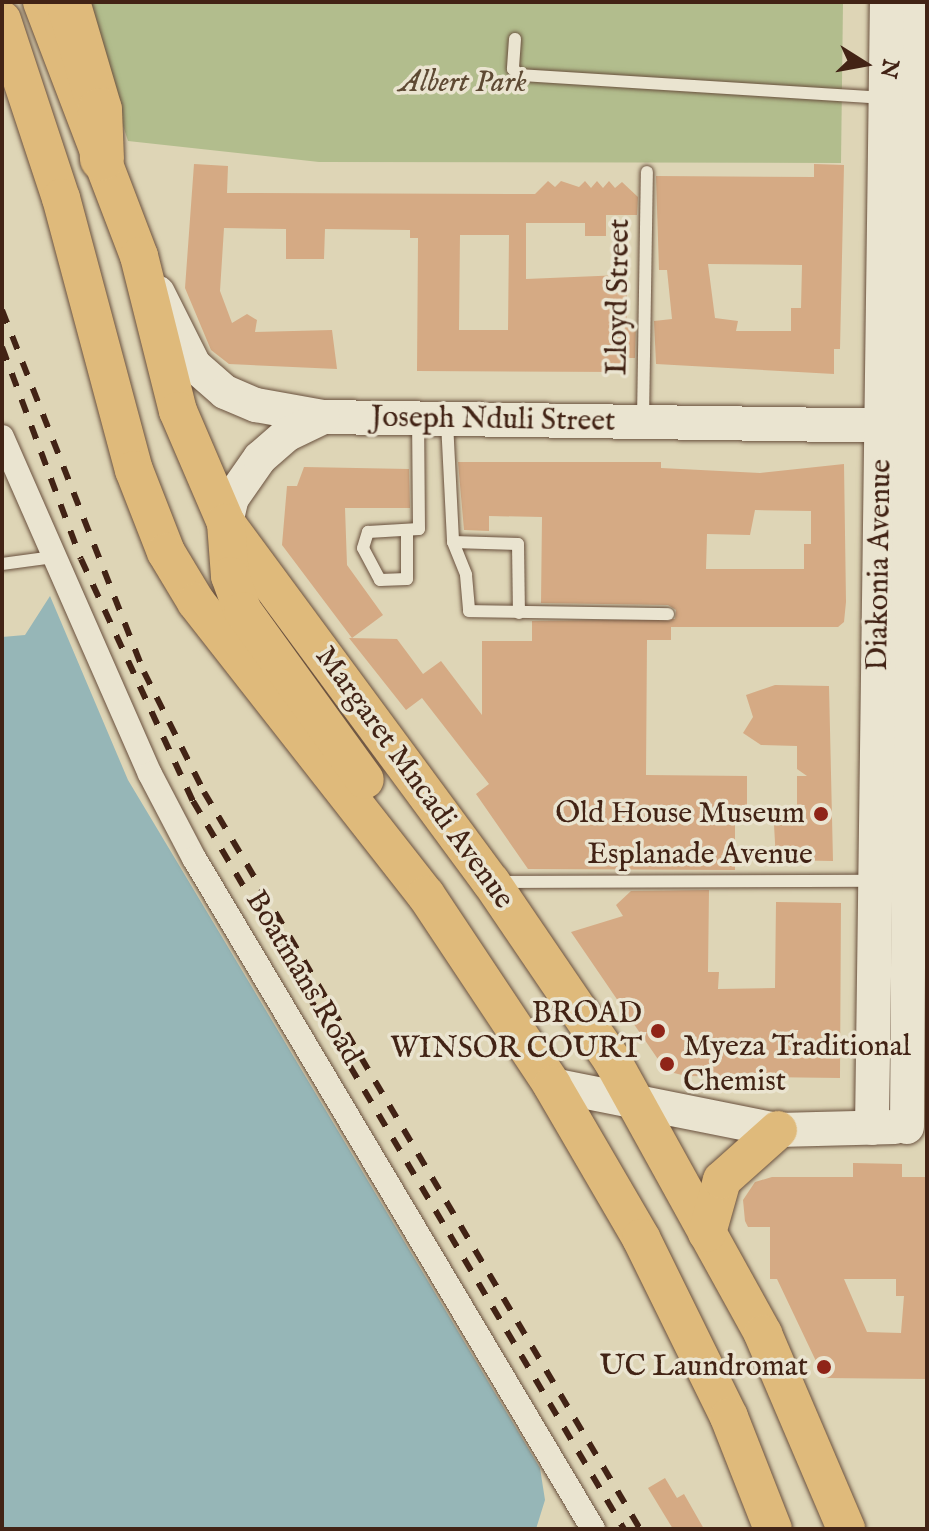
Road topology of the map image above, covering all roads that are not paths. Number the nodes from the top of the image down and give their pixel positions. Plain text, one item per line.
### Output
1 (42, 2) edge
2 (68, 2) edge
3 (887, 2) edge
4 (914, 2) edge
5 (2, 20) edge
6 (515, 39) dead end
7 (895, 80) junction
8 (102, 159) junction
9 (647, 172) dead end
10 (139, 256) junction
11 (323, 417) junction
12 (432, 419) junction
13 (643, 423) junction
14 (907, 426) edge
15 (2, 438) edge
16 (226, 523) junction
17 (407, 530) junction
18 (453, 542) junction
19 (54, 557) junction
20 (2, 564) edge
21 (519, 613) junction
22 (668, 614) dead end
23 (919, 618) edge
24 (894, 656) junction
25 (892, 881) junction
26 (491, 882) junction
27 (426, 895) junction
28 (903, 944) edge
29 (552, 1085) junction
30 (640, 1106) junction
31 (917, 1127) edge
32 (872, 1128) junction
33 (778, 1130) junction
34 (707, 1233) junction
35 (585, 1525) edge
36 (773, 1529) edge
37 (846, 1529) edge

1 - 8 main road, Margaret Mncadi Avenue
2 - 8 highway
3 - 7 street, Diakonia Avenue
4 - 7 street, Diakonia Avenue
5 - 27 main road, Margaret Mncadi Avenue
6 - 7 lane
7 - 14 street, Diakonia Avenue
8 - 10 main road, Margaret Mncadi Avenue
9 - 13 lane, Lloyd Street
10 - 11 street, Joseph Nduli Street
10 - 16 main road, Margaret Mncadi Avenue
11 - 12 street, Joseph Nduli Street
11 - 16 street
12 - 13 street, Joseph Nduli Street
12 - 17 lane
12 - 18 lane
13 - 14 street, Joseph Nduli Street
14 - 23 street, Diakonia Avenue
14 - 24 street, Diakonia Avenue
15 - 19 street, Boatmans Road
16 - 26 main road, Margaret Mncadi Avenue
16 - 27 main road
17 - 17 lane
18 - 21 lane
18 - 21 lane
19 - 20 lane
19 - 35 street, Boatmans Road
21 - 22 lane
23 - 24 street, Diakonia Avenue
24 - 25 street, Diakonia Avenue
25 - 26 lane, Esplanade Avenue
25 - 28 street, Diakonia Avenue
26 - 30 main road, Margaret Mncadi Avenue
27 - 29 main road, Margaret Mncadi Avenue
28 - 31 street, Diakonia Avenue
28 - 32 street, Diakonia Avenue
29 - 30 street
29 - 36 main road, Margaret Mncadi Avenue
30 - 33 street
30 - 34 main road, Margaret Mncadi Avenue
31 - 32 street
32 - 33 street
33 - 34 main road
34 - 37 main road, Margaret Mncadi Avenue

